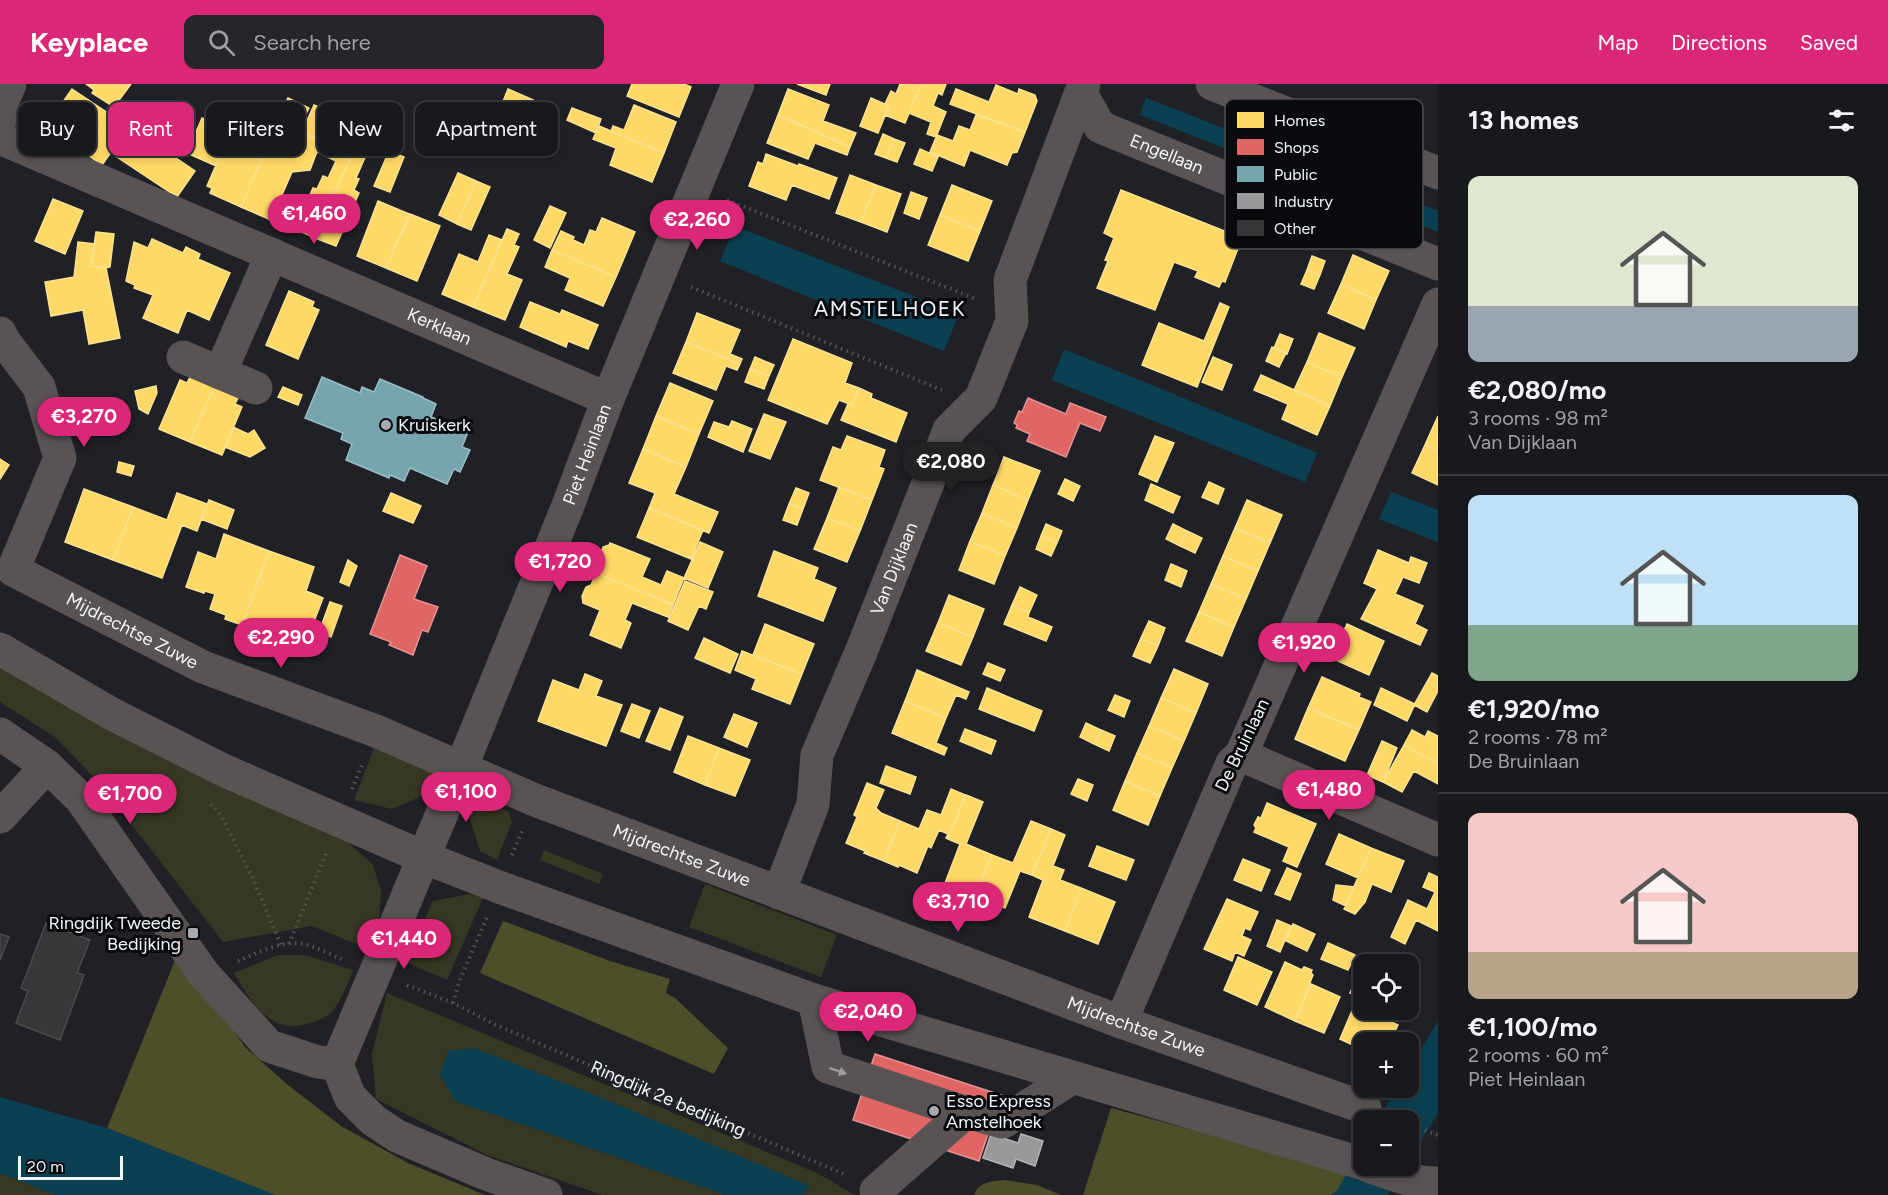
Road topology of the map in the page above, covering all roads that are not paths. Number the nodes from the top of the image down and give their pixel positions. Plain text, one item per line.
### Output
1 (10, 84) edge
2 (738, 84) edge
3 (1212, 84) edge
4 (1083, 89) edge
5 (1250, 99) edge
6 (0, 120) edge
7 (0, 138) edge
8 (1423, 167) edge
9 (1438, 173) edge
10 (1225, 178) edge
11 (1401, 249) edge
12 (272, 254) junction
13 (1438, 264) edge
14 (1438, 304) edge
15 (0, 333) edge
16 (183, 357) dead end
17 (220, 373) junction
18 (256, 388) dead end
19 (608, 399) junction
20 (0, 626) edge
21 (0, 649) edge
22 (40, 671) junction
23 (0, 734) edge
24 (1240, 755) junction
25 (47, 766) junction
26 (461, 768) junction
27 (0, 817) edge
28 (1438, 840) edge
29 (423, 857) junction
30 (779, 893) junction
31 (814, 1000) junction
32 (1121, 1022) junction
33 (337, 1064) junction
34 (1073, 1077) junction
35 (1365, 1108) dead end
36 (966, 1112) junction
37 (1350, 1160) edge
38 (1404, 1176) edge
39 (1422, 1181) edge
40 (876, 1191) road end
41 (546, 1195) edge

1 - 6 street
2 - 19 street, Piet Heinlaan
3 - 5 street
4 - 10 street, Engellaan
4 - 30 street, Van Dijklaan
7 - 12 street, Kerklaan
8 - 9 street
11 - 13 street, Engellaan
12 - 17 street
12 - 19 street, Kerklaan
14 - 24 street, De Bruinlaan
15 - 26 street, Mijdrechtse Zuwe
16 - 17 street
17 - 18 street
19 - 26 street, Piet Heinlaan
20 - 22 street
21 - 22 street
22 - 29 street
23 - 25 street
24 - 28 street
24 - 32 street, De Bruinlaan
25 - 27 street
25 - 33 street
26 - 29 street, Piet Heinlaan
26 - 30 street, Mijdrechtse Zuwe
29 - 31 street
29 - 33 street
30 - 32 street, Mijdrechtse Zuwe
31 - 34 street
31 -> 36 street
32 - 35 street, Mijdrechtse Zuwe
33 - 41 street
34 - 36 street
34 - 37 street
36 - 40 street
38 - 39 street

